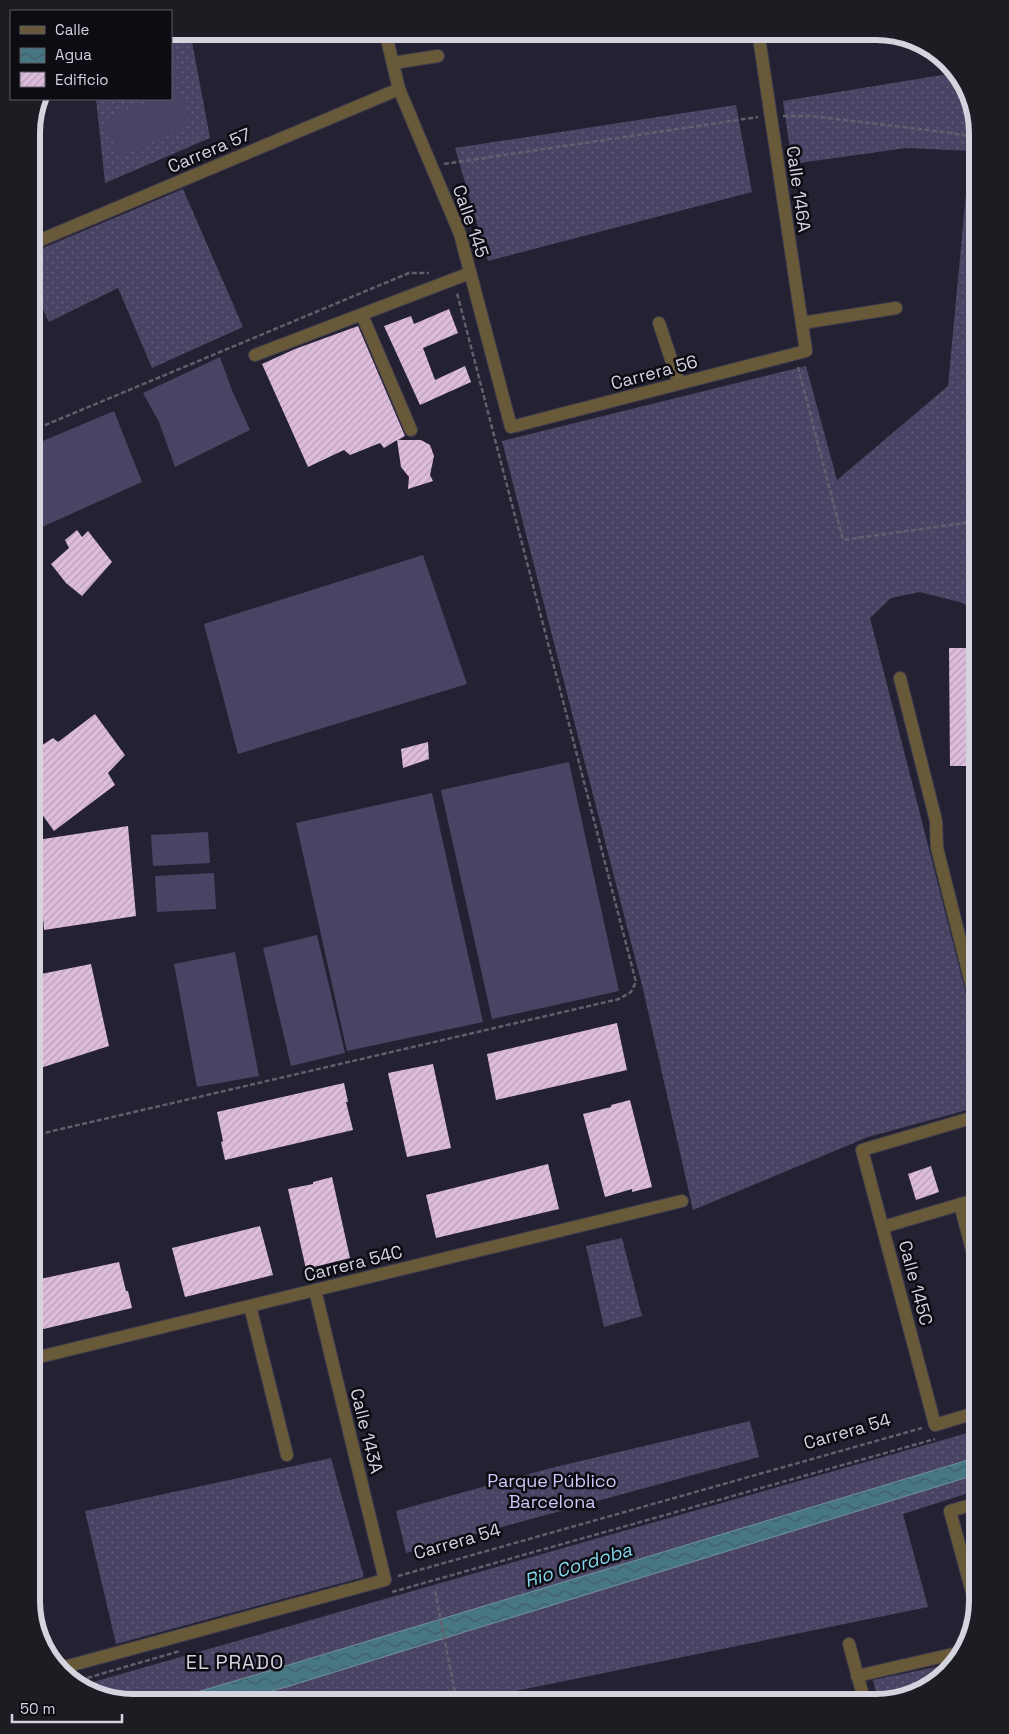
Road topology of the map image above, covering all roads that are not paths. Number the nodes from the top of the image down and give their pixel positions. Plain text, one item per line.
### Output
1 (386, 40) edge
2 (759, 40) edge
3 (438, 56) dead end
4 (393, 64) junction
5 (399, 89) junction
6 (40, 240) edge
7 (470, 273) junction
8 (896, 308) dead end
9 (362, 314) junction
10 (659, 322) dead end
11 (802, 323) junction
12 (800, 352) joint
13 (255, 355) dead end
14 (679, 383) junction
15 (511, 427) joint
16 (411, 430) dead end
17 (900, 678) dead end
18 (969, 976) edge
19 (969, 1119) edge
20 (682, 1201) dead end
21 (969, 1202) edge
22 (960, 1204) junction
23 (883, 1227) junction
24 (969, 1238) edge
25 (315, 1290) junction
26 (250, 1306) junction
27 (40, 1358) edge
28 (969, 1415) edge
29 (287, 1455) dead end
30 (969, 1506) edge
31 (969, 1581) edge
32 (849, 1644) dead end
33 (953, 1654) edge
34 (67, 1666) edge
35 (858, 1676) junction
36 (863, 1694) edge

1 - 4 street, Calle 145
2 - 11 street, Calle 146A
3 - 4 street
4 - 5 street, Calle 145
5 - 6 street, Carrera 57
5 - 7 street, Calle 145
7 - 9 street
7 - 15 street, Calle 145
8 - 11 street
9 - 13 street
9 - 16 street
10 - 14 street
11 - 12 street, Calle 146A
12 - 14 street, Carrera 56
14 - 15 street, Carrera 56
17 - 18 street
19 - 23 street, Calle 145C
20 - 25 street, Carrera 54C
21 - 22 street
22 - 23 street
22 - 24 street
23 - 28 street, Calle 145C
25 - 26 street, Carrera 54C
25 - 34 street, Calle 143A
26 - 27 street, Carrera 54C
26 - 29 street
30 - 31 street
32 - 35 street
33 - 35 street
35 - 36 street

